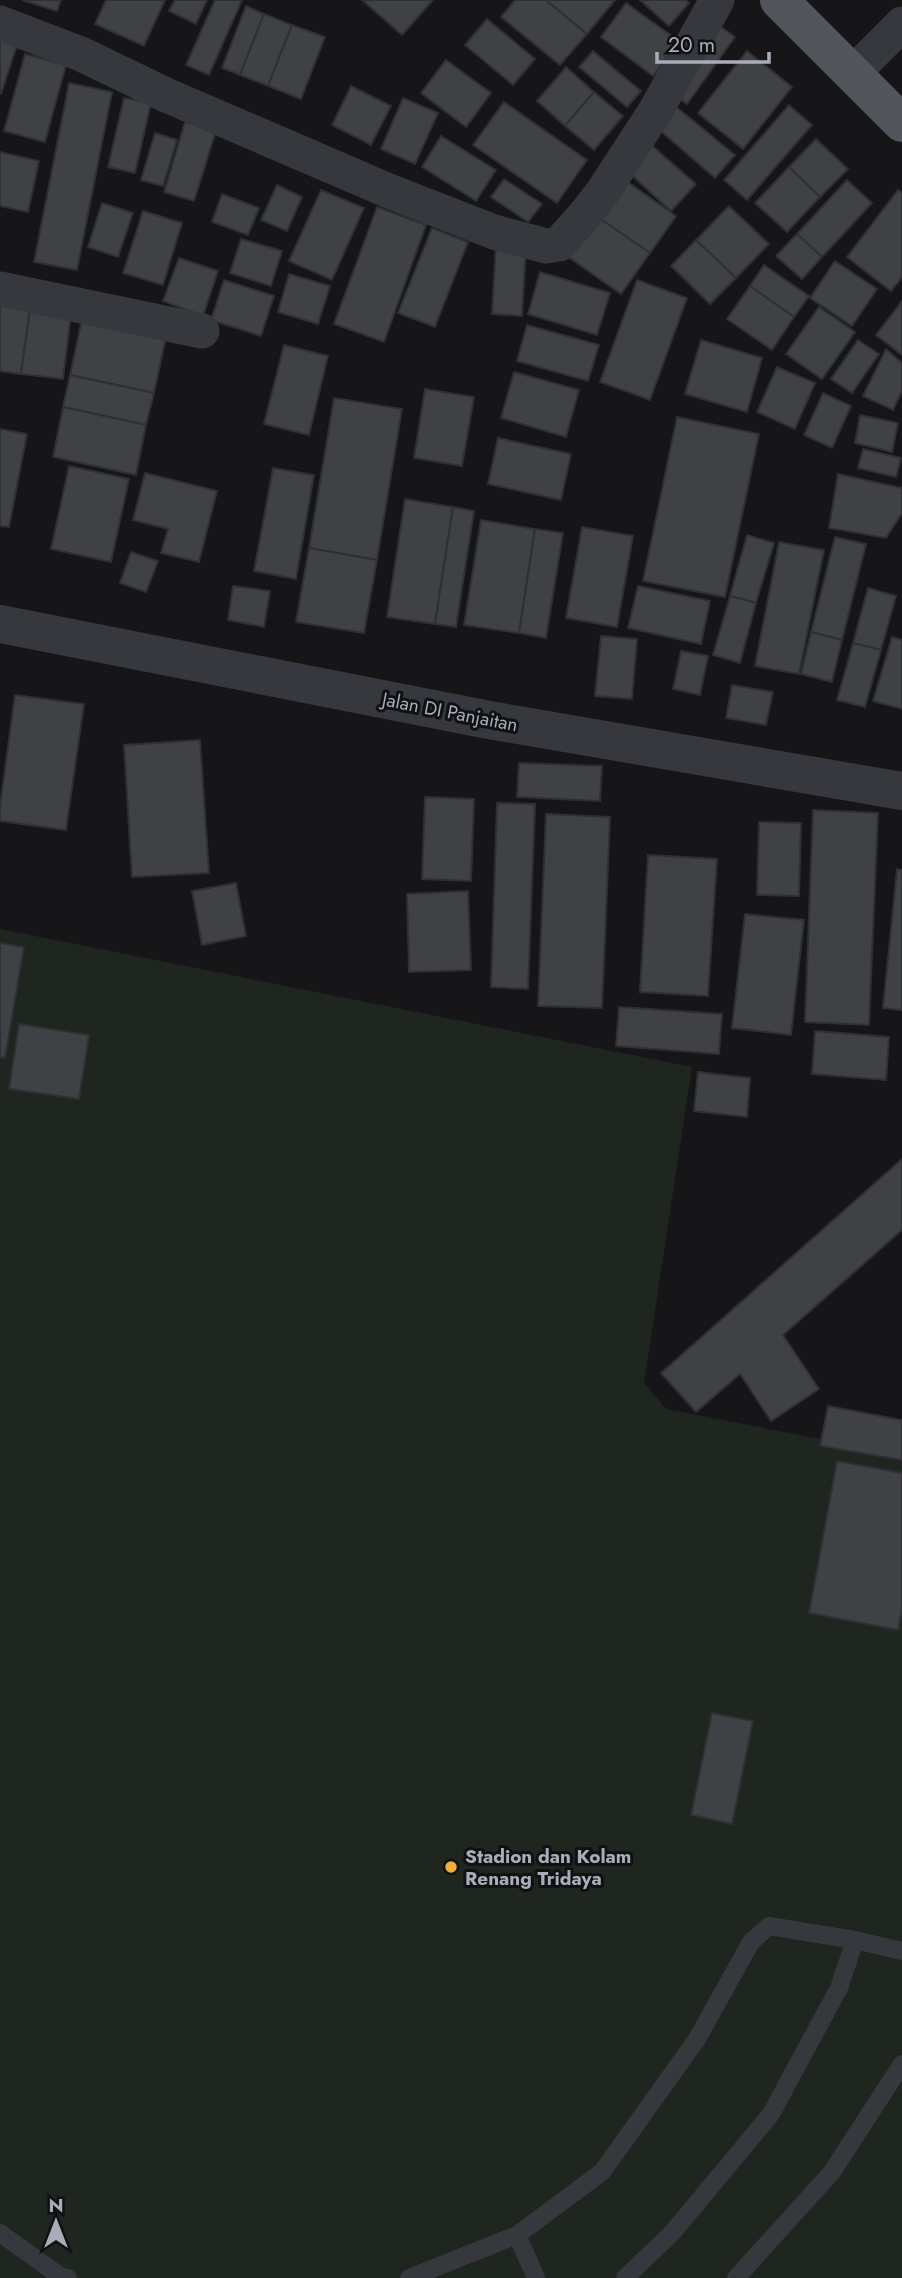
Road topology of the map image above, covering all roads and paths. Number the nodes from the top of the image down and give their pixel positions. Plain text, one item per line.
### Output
1 (717, 0) edge
2 (779, 0) edge
3 (0, 23) edge
4 (902, 24) edge
5 (853, 73) junction
6 (902, 123) edge
7 (0, 289) edge
8 (202, 331) dead end
9 (0, 624) edge
10 (902, 791) edge
11 (855, 1940) junction
12 (902, 1951) edge
13 (902, 2064) edge
14 (0, 2233) edge
15 (517, 2235) junction
16 (68, 2278) edge
17 (409, 2278) edge
18 (536, 2278) edge
19 (625, 2278) edge
20 (736, 2278) edge

1 - 3 street
2 - 5 main road
4 - 5 street
5 - 6 main road
7 - 8 street
9 - 10 street, Jalan DI Panjaitan
11 - 12 lane
11 - 15 lane
11 - 19 lane
13 - 20 lane
14 - 16 lane
15 - 17 lane
15 - 18 lane

